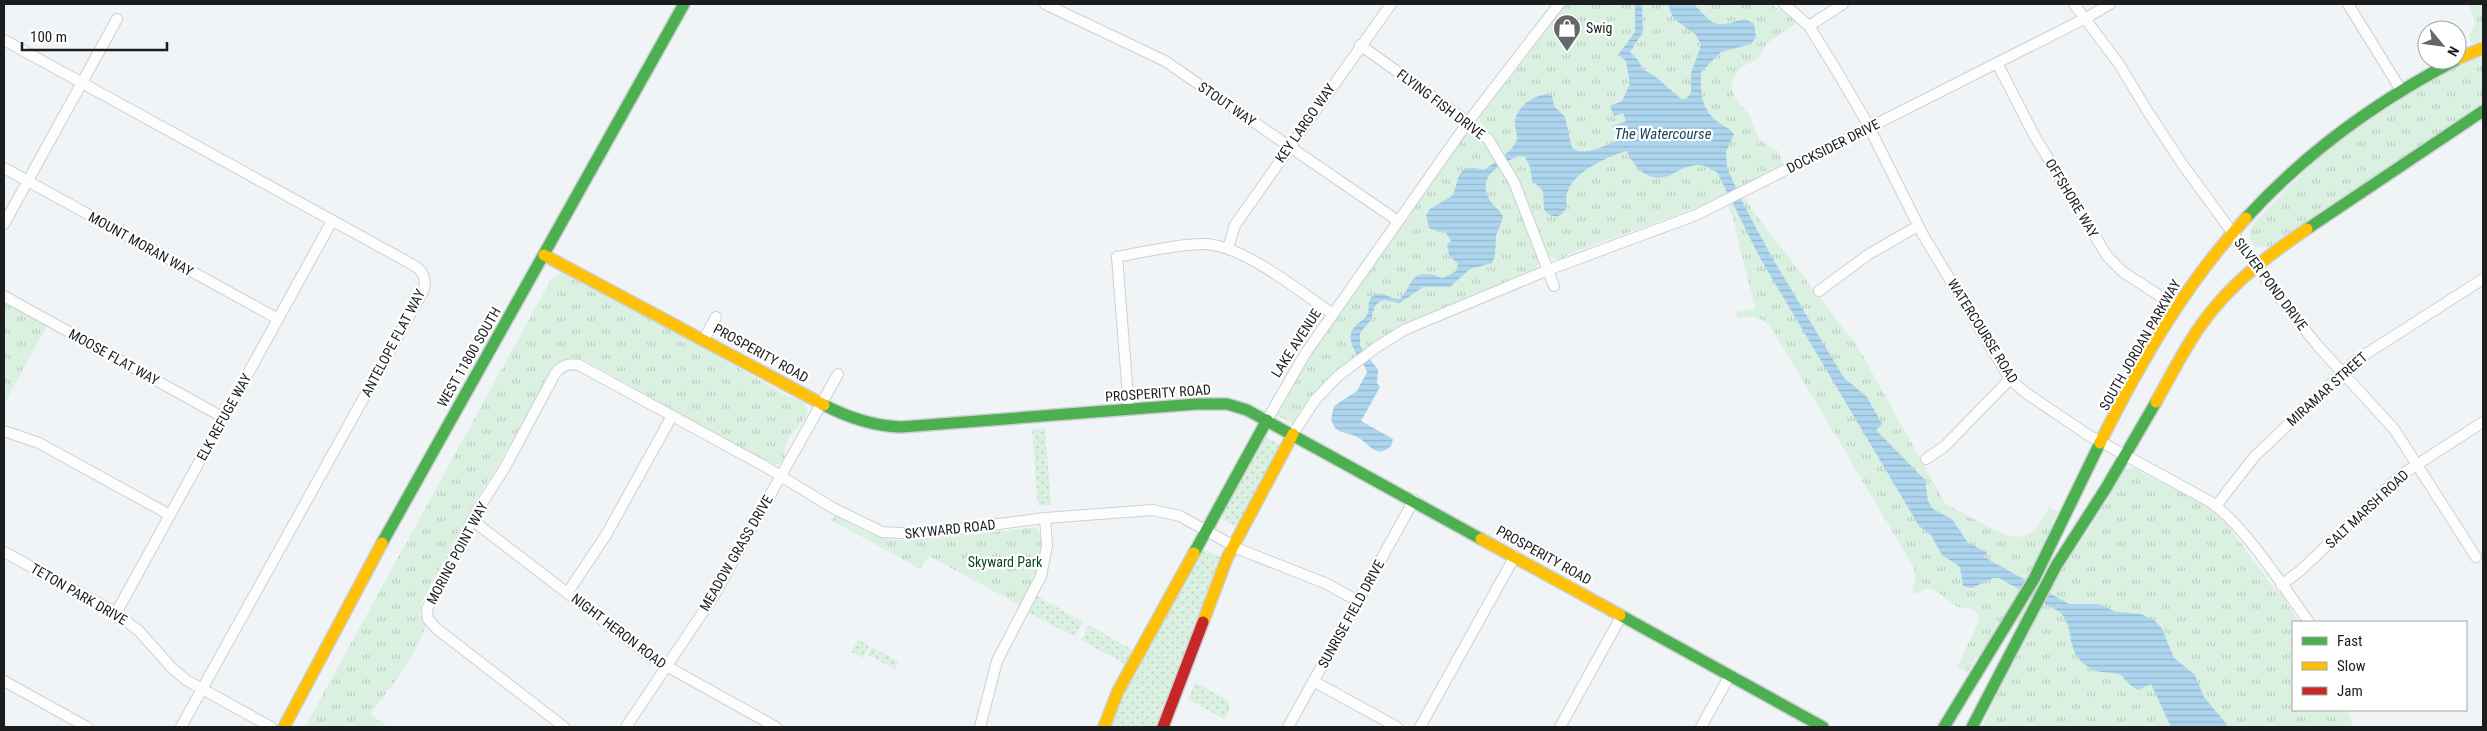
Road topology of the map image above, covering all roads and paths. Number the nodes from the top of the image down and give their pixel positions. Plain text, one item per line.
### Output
1 (684, 4) edge
2 (1045, 4) edge
3 (1391, 4) edge
4 (1558, 4) edge
5 (1784, 4) edge
6 (1843, 4) edge
7 (2074, 4) edge
8 (2110, 4) edge
9 (2348, 4) edge
10 (2086, 18) junction
11 (117, 19) dead end
12 (1809, 26) junction
13 (4, 40) edge
14 (1360, 45) junction
15 (2483, 48) edge
16 (2467, 55) edge
17 (1997, 63) junction
18 (2438, 70) edge
19 (82, 83) junction
20 (2401, 90) junction
21 (2483, 111) edge
22 (1468, 122) junction
23 (1870, 128) junction
24 (1288, 147) junction
25 (4, 168) edge
26 (27, 181) junction
27 (332, 221) junction
28 (1398, 221) junction
29 (4, 224) edge
30 (1918, 226) junction
31 (2233, 233) junction
32 (1228, 248) junction
33 (544, 255) junction
34 (2257, 265) junction
35 (1548, 270) junction
36 (2483, 279) edge
37 (1554, 286) dead end
38 (1820, 291) dead end
39 (4, 296) edge
40 (2177, 307) junction
41 (1333, 314) junction
42 (716, 317) dead end
43 (278, 319) junction
44 (704, 339) junction
45 (565, 364) joint
46 (2344, 372) junction
47 (838, 374) dead end
48 (2010, 378) junction
49 (822, 404) junction
50 (1130, 409) junction
51 (672, 416) junction
52 (224, 418) junction
53 (1267, 420) junction
54 (2483, 422) edge
55 (4, 432) edge
56 (1293, 434) junction
57 (2101, 443) junction
58 (2125, 455) junction
59 (1926, 459) dead end
60 (2417, 464) junction
61 (780, 476) junction
62 (1414, 500) junction
63 (2216, 506) junction
64 (170, 515) junction
65 (1045, 518) junction
66 (472, 520) junction
67 (1207, 530) junction
68 (1233, 545) junction
69 (4, 552) edge
70 (1514, 556) junction
71 (2476, 557) dead end
72 (2282, 585) junction
73 (568, 592) junction
74 (1358, 601) junction
75 (116, 613) junction
76 (1622, 615) junction
77 (2308, 621) edge
78 (667, 667) junction
79 (1730, 675) junction
80 (4, 681) edge
81 (1314, 681) junction
82 (202, 690) junction
83 (87, 727) edge
84 (181, 727) edge
85 (271, 727) edge
86 (284, 727) edge
87 (564, 727) edge
88 (626, 727) edge
89 (776, 727) edge
90 (980, 727) edge
91 (1104, 727) edge
92 (1163, 727) edge
93 (1288, 727) edge
94 (1397, 727) edge
95 (1420, 727) edge
96 (1560, 727) edge
97 (1701, 727) edge
98 (1824, 727) edge
99 (1944, 727) edge
100 (1972, 727) edge

1 - 33 street, WEST 11800 SOUTH
2 - 24 street, STOUT WAY
3 - 14 street, KEY LARGO WAY
4 - 22 street, LAKE AVENUE
5 - 12 street, WATERCOURSE ROAD
6 - 12 street
7 - 10 street, SILVER POND DRIVE
8 - 10 street, DOCKSIDER DRIVE
9 - 20 street
10 - 17 street, DOCKSIDER DRIVE
10 - 31 street, SILVER POND DRIVE
11 - 19 street
12 - 23 street, WATERCOURSE ROAD
13 - 19 street, ANTELOPE FLAT WAY
14 - 22 street, FLYING FISH DRIVE
14 - 24 street, KEY LARGO WAY
15 - 16 street, SOUTH JORDAN PARKWAY
17 - 23 street, DOCKSIDER DRIVE
17 - 40 street, OFFSHORE WAY
18 - 20 street, SOUTH JORDAN PARKWAY
19 - 26 street
19 - 27 street, ANTELOPE FLAT WAY
20 - 31 street, SOUTH JORDAN PARKWAY
21 - 34 street
22 - 28 street, LAKE AVENUE
22 - 35 street, FLYING FISH DRIVE
23 - 30 street, WATERCOURSE ROAD
23 - 35 street, DOCKSIDER DRIVE
24 - 28 street, STOUT WAY
24 - 32 street, KEY LARGO WAY
25 - 26 street, MOUNT MORAN WAY
26 - 29 street
26 - 43 street, MOUNT MORAN WAY
27 - 43 street, ELK REFUGE WAY
27 - 82 street, ANTELOPE FLAT WAY
28 - 41 street, LAKE AVENUE
30 - 38 street
30 - 48 street, WATERCOURSE ROAD
31 - 34 street, SILVER POND DRIVE
31 - 40 street, SOUTH JORDAN PARKWAY
32 - 41 street
32 - 50 street
33 - 44 street, PROSPERITY ROAD
33 - 86 street, WEST 11800 SOUTH
34 - 46 street, SILVER POND DRIVE
34 - 58 street
35 - 37 street, FLYING FISH DRIVE
35 - 56 street
36 - 46 street, MIRAMAR STREET
39 - 52 street, MOOSE FLAT WAY
40 - 57 street, SOUTH JORDAN PARKWAY
41 - 53 street, LAKE AVENUE
42 - 44 street
43 - 52 street, ELK REFUGE WAY
44 - 49 street, PROSPERITY ROAD
45 - 51 street, SKYWARD ROAD
45 - 66 street, MORING POINT WAY
46 - 60 street, SILVER POND DRIVE
46 - 63 street, MIRAMAR STREET
47 - 49 street, MEADOW GRASS DRIVE
48 - 57 street, WATERCOURSE ROAD
48 - 59 street
49 - 50 street, PROSPERITY ROAD
49 - 61 street, MEADOW GRASS DRIVE
50 - 53 street, PROSPERITY ROAD
51 - 61 street, SKYWARD ROAD
51 - 73 street
52 - 64 street, ELK REFUGE WAY
53 - 56 street, PROSPERITY ROAD
53 - 67 street, LAKE AVENUE
54 - 60 street, SALT MARSH ROAD
55 - 64 street
56 - 62 street, PROSPERITY ROAD
56 - 68 street
57 - 58 street, WATERCOURSE ROAD
57 - 99 street, SOUTH JORDAN PARKWAY
58 - 63 street, WATERCOURSE ROAD
58 - 100 street
60 - 71 street, SILVER POND DRIVE
60 - 72 street, SALT MARSH ROAD
61 - 65 street, SKYWARD ROAD
61 - 78 street, MEADOW GRASS DRIVE
62 - 70 street, PROSPERITY ROAD
62 - 74 street, SUNRISE FIELD DRIVE
63 - 72 street, WATERCOURSE ROAD
64 - 75 street, ELK REFUGE WAY
65 - 67 street, SKYWARD ROAD
65 - 90 street
66 - 73 street, NIGHT HERON ROAD
66 - 87 street, MORING POINT WAY
67 - 68 street, SKYWARD ROAD
67 - 91 street, LAKE AVENUE
68 - 74 street, SKYWARD ROAD
68 - 92 street
69 - 75 street, TETON PARK DRIVE
70 - 76 street, PROSPERITY ROAD
70 - 95 street
72 - 77 street, WATERCOURSE ROAD
73 - 78 street, NIGHT HERON ROAD
74 - 81 street, SUNRISE FIELD DRIVE
75 - 82 street, TETON PARK DRIVE
76 - 79 street, PROSPERITY ROAD
76 - 96 street
78 - 88 street, MEADOW GRASS DRIVE
78 - 89 street, NIGHT HERON ROAD
79 - 97 street
79 - 98 street, PROSPERITY ROAD
80 - 83 street
81 - 93 street, SUNRISE FIELD DRIVE
81 - 94 street
82 - 84 street, ANTELOPE FLAT WAY
82 - 85 street, TETON PARK DRIVE

